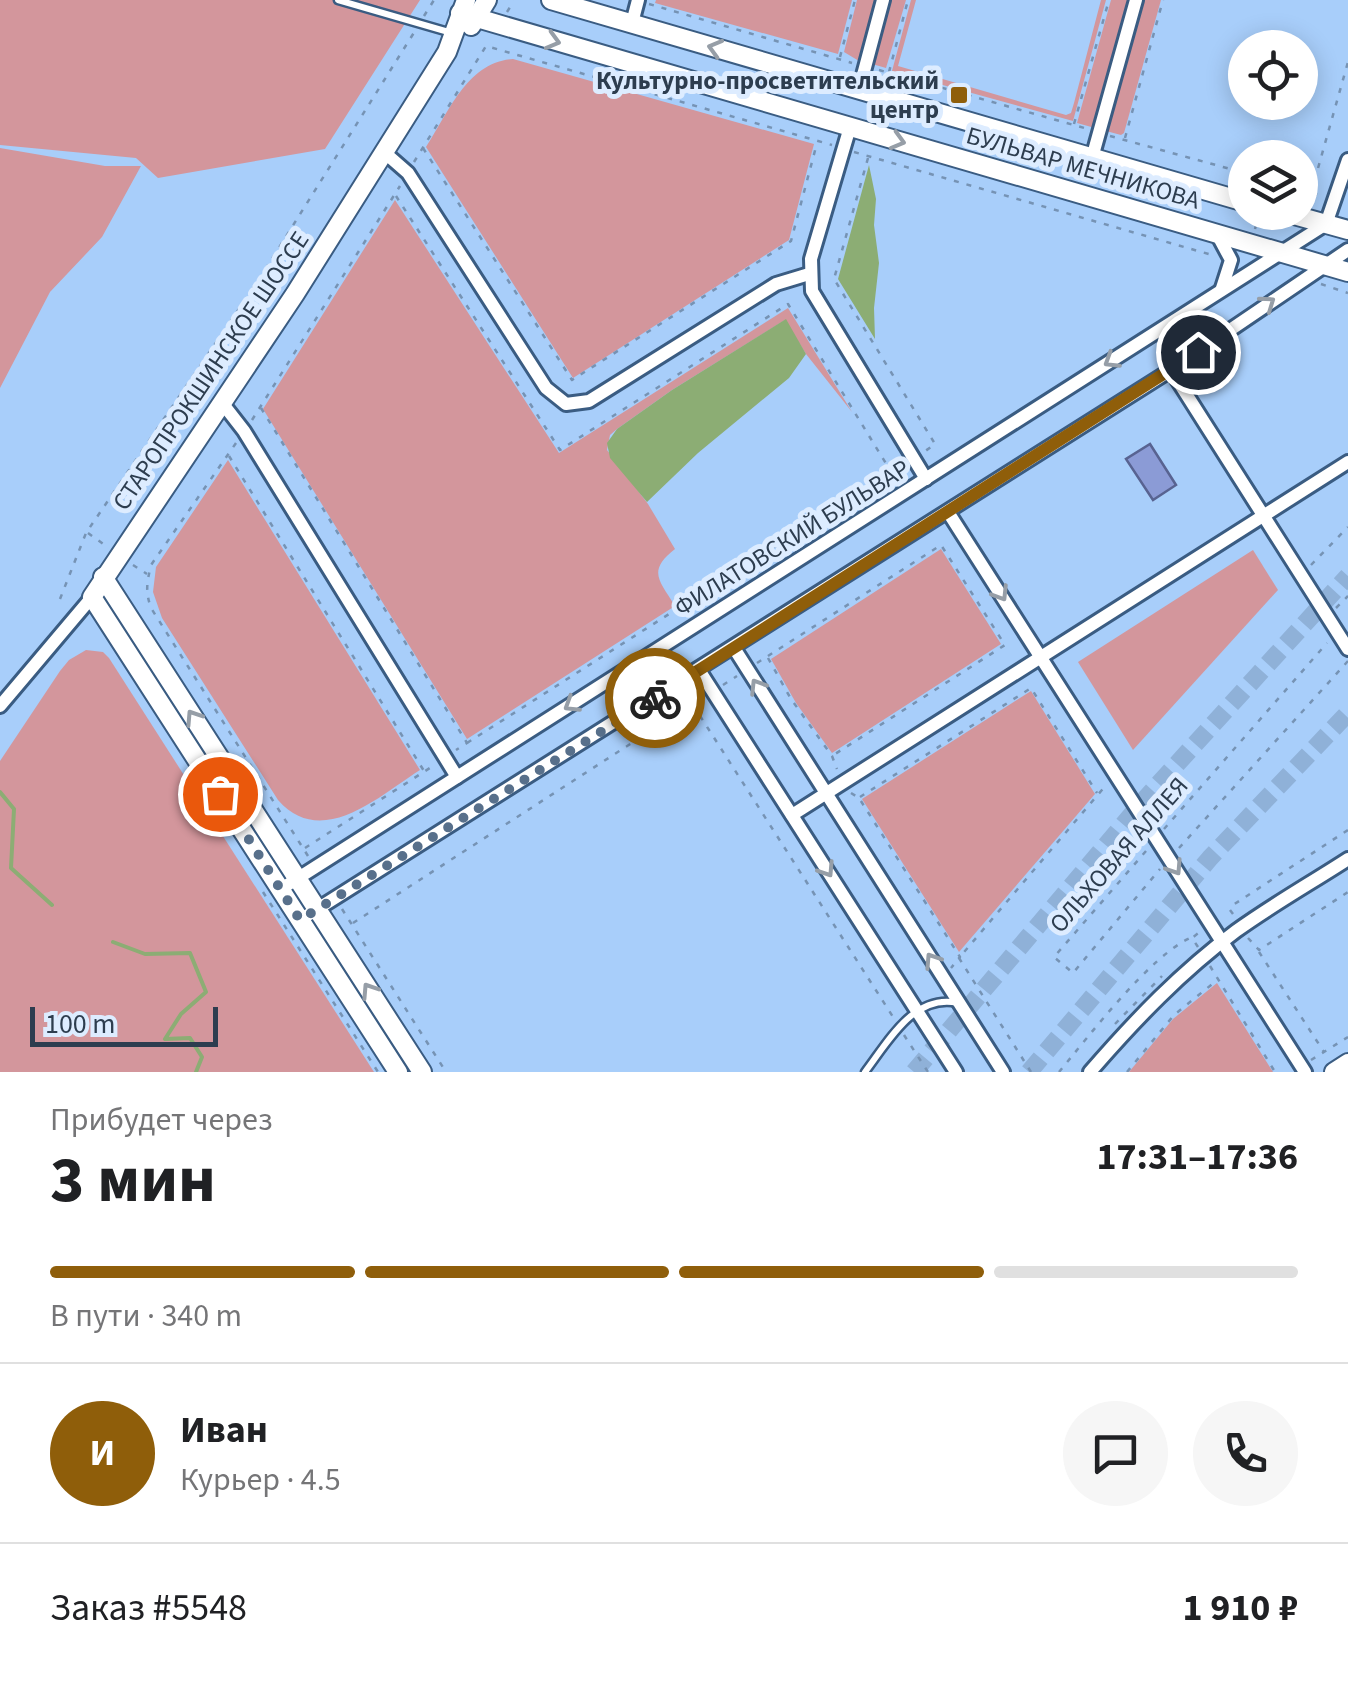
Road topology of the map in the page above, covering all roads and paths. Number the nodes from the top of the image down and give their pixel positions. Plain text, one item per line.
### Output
1 (338, 0) edge
2 (434, 0) edge
3 (487, 0) edge
4 (551, 0) edge
5 (855, 0) edge
6 (882, 0) edge
7 (908, 0) edge
8 (1109, 0) edge
9 (1136, 0) edge
10 (1164, 0) edge
11 (514, 1) edge
12 (645, 2) edge
13 (467, 10) edge
14 (505, 16) dead end
15 (420, 23) junction
16 (632, 24) junction
17 (455, 34) junction
18 (447, 52) junction
19 (840, 59) junction
20 (1348, 62) edge
21 (866, 66) junction
22 (889, 73) junction
23 (859, 90) junction
24 (1074, 126) junction
25 (850, 127) junction
26 (1099, 132) junction
27 (1124, 140) junction
28 (818, 141) junction
29 (422, 147) junction
30 (844, 148) junction
31 (384, 152) junction
32 (869, 156) junction
33 (1092, 158) junction
34 (1348, 160) edge
35 (1318, 167) edge
36 (1228, 168) edge
37 (408, 173) junction
38 (1228, 197) edge
39 (1318, 222) edge
40 (1326, 224) junction
41 (1348, 230) edge
42 (1216, 232) junction
43 (1348, 250) edge
44 (1282, 252) junction
45 (1231, 260) junction
46 (1325, 265) junction
47 (1348, 272) edge
48 (810, 274) junction
49 (1304, 279) junction
50 (1220, 292) junction
51 (1348, 293) edge
52 (1171, 370) junction
53 (223, 404) junction
54 (260, 408) junction
55 (244, 432) junction
56 (228, 454) junction
57 (913, 458) junction
58 (1348, 462) edge
59 (926, 479) junction
60 (948, 512) junction
61 (1263, 515) junction
62 (1348, 527) edge
63 (1309, 567) dead end
64 (103, 576) junction
65 (724, 579) junction
66 (92, 596) junction
67 (1348, 596) edge
68 (737, 599) junction
69 (60, 600) dead end
70 (1335, 609) dead end
71 (645, 630) junction
72 (759, 632) junction
73 (1337, 632) junction
74 (734, 648) junction
75 (1348, 649) edge
76 (657, 650) junction
77 (773, 653) junction
78 (768, 656) junction
79 (1040, 656) junction
80 (1348, 660) edge
81 (700, 670) junction
82 (747, 670) junction
83 (679, 683) junction
84 (712, 691) junction
85 (692, 704) junction
86 (0, 706) edge
87 (468, 743) junction
88 (832, 756) junction
89 (445, 758) junction
90 (424, 772) junction
91 (1116, 774) junction
92 (457, 777) junction
93 (844, 782) junction
94 (826, 794) junction
95 (1098, 795) junction
96 (858, 798) junction
97 (792, 815) junction
98 (1156, 838) junction
99 (304, 848) junction
100 (1169, 858) junction
101 (1348, 859) edge
102 (316, 867) junction
103 (289, 884) junction
104 (335, 898) junction
105 (309, 914) junction
106 (352, 924) junction
107 (1192, 938) dead end
108 (1222, 942) junction
109 (1258, 950) dead end
110 (959, 958) junction
111 (943, 977) junction
112 (960, 1004) junction
113 (917, 1010) junction
114 (900, 1028) junction
115 (1348, 1037) edge
116 (1324, 1052) junction
117 (1348, 1063) edge
118 (1304, 1069) edge
119 (398, 1072) edge
120 (422, 1072) edge
121 (446, 1072) edge
122 (865, 1072) edge
123 (928, 1072) edge
124 (956, 1072) edge
125 (1003, 1072) edge
126 (1031, 1072) edge
127 (1059, 1072) edge
128 (1090, 1072) edge
129 (1127, 1072) edge
130 (1275, 1072) edge
131 (1334, 1072) edge

1 - 15 lane
2 - 15 path
3 - 13 street, СТАРОПРОКШИНСКОЕ ШОССЕ
4 - 16 street, БУЛЬВАР МЕЧНИКОВА
5 - 19 path
6 - 21 street
7 - 22 path
8 - 24 path
9 - 26 street
10 - 27 path
11 - 14 path
12 - 16 street
12 - 19 path
13 - 17 street, СТАРОПРОКШИНСКОЕ ШОССЕ
13 - 18 street, СТАРОПРОКШИНСКОЕ ШОССЕ
13 -> 25 street, БУЛЬВАР МЕЧНИКОВА
15 - 17 lane
15 - 69 path
23 -> 16 street, БУЛЬВАР МЕЧНИКОВА
17 - 18 street, СТАРОПРОКШИНСКОЕ ШОССЕ
18 - 31 street, СТАРОПРОКШИНСКОЕ ШОССЕ
19 - 21 path
20 - 35 path
21 - 22 path
21 - 23 street
22 - 24 path
23 - 33 street, БУЛЬВАР МЕЧНИКОВА
24 - 26 path
25 - 30 street
25 -> 42 street, БУЛЬВАР МЕЧНИКОВА
26 - 27 path
26 - 33 street
27 - 36 path
28 - 29 path
28 - 29 path
28 - 30 path
29 - 37 path
30 - 32 path
30 - 48 street
31 - 37 street
31 - 53 street, СТАРОПРОКШИНСКОЕ ШОССЕ
32 - 45 path
32 - 57 path
33 - 38 street, БУЛЬВАР МЕЧНИКОВА
34 - 40 street
37 - 48 street
37 - 54 path
39 - 40 street
40 - 41 street
40 - 44 street, ФИЛАТОВСКИЙ БУЛЬВАР
42 - 44 street, БУЛЬВАР МЕЧНИКОВА
42 - 45 street
43 - 46 street
44 - 46 street, БУЛЬВАР МЕЧНИКОВА
44 - 50 street, ФИЛАТОВСКИЙ БУЛЬВАР
45 - 50 street
46 - 47 street, БУЛЬВАР МЕЧНИКОВА
46 - 49 street
48 - 57 street
49 - 51 path
52 -> 49 street
50 -> 59 street, ФИЛАТОВСКИЙ БУЛЬВАР
52 - 60 street
52 - 61 street
53 - 55 street
53 - 64 street, СТАРОПРОКШИНСКОЕ ШОССЕ
54 - 55 path
54 - 87 path
55 - 56 path
55 - 89 street
56 - 90 path
56 - 99 path
57 - 59 street
57 - 65 path
58 - 61 street
59 - 68 street, ФИЛАТОВСКИЙ БУЛЬВАР
60 - 72 street
60 -> 79 street
61 - 73 street
61 - 79 street
62 - 63 path
64 - 66 street, СТАРОПРОКШИНСКОЕ ШОССЕ
103 -> 64 street
65 - 68 path
65 - 71 path
66 - 86 street, СТАРОПРОКШИНСКОЕ ШОССЕ
66 - 103 street
67 - 70 path
68 - 76 street, ФИЛАТОВСКИЙ БУЛЬВАР
71 - 76 path
71 - 87 path
72 - 74 street
72 - 77 path
73 - 75 street
73 - 98 path, ОЛЬХОВАЯ АЛЛЕЯ
74 - 81 street
74 - 82 street
76 -> 92 street, ФИЛАТОВСКИЙ БУЛЬВАР
77 - 78 path
77 - 88 path
78 - 82 path
78 - 88 path
79 - 91 street
79 - 93 street
80 - 100 path, ОЛЬХОВАЯ АЛЛЕЯ
81 - 83 street
81 - 84 street
82 - 84 path
94 -> 82 street
83 - 85 path
83 - 104 street
84 - 85 path
84 - 97 street
85 - 106 path
85 - 114 path
87 - 89 path
88 - 93 path
89 - 90 path
89 - 92 street
90 - 99 path
91 - 95 path
91 - 98 street
92 - 102 street, ФИЛАТОВСКИЙ БУЛЬВАР
93 - 94 street
93 - 96 path
94 - 97 street
111 -> 94 street
95 - 96 path
95 - 110 path
96 - 110 path
97 -> 113 street
98 - 100 street
98 - 100 path, ОЛЬХОВАЯ АЛЛЕЯ
99 - 102 path
100 -> 108 street
101 - 108 street
102 - 103 street, ФИЛАТОВСКИЙ БУЛЬВАР
103 - 105 street
104 - 105 street
104 - 106 path
105 - 119 street
120 -> 105 street
106 - 121 path
107 - 127 path
108 - 118 street
108 - 128 street
109 - 116 path
110 - 111 path
110 - 126 path
111 - 112 street
112 - 113 lane
112 - 125 street
113 - 114 lane
113 - 124 street
114 - 122 lane
114 - 123 path
115 - 116 path
116 - 118 path
117 - 131 street
129 - 130 path

